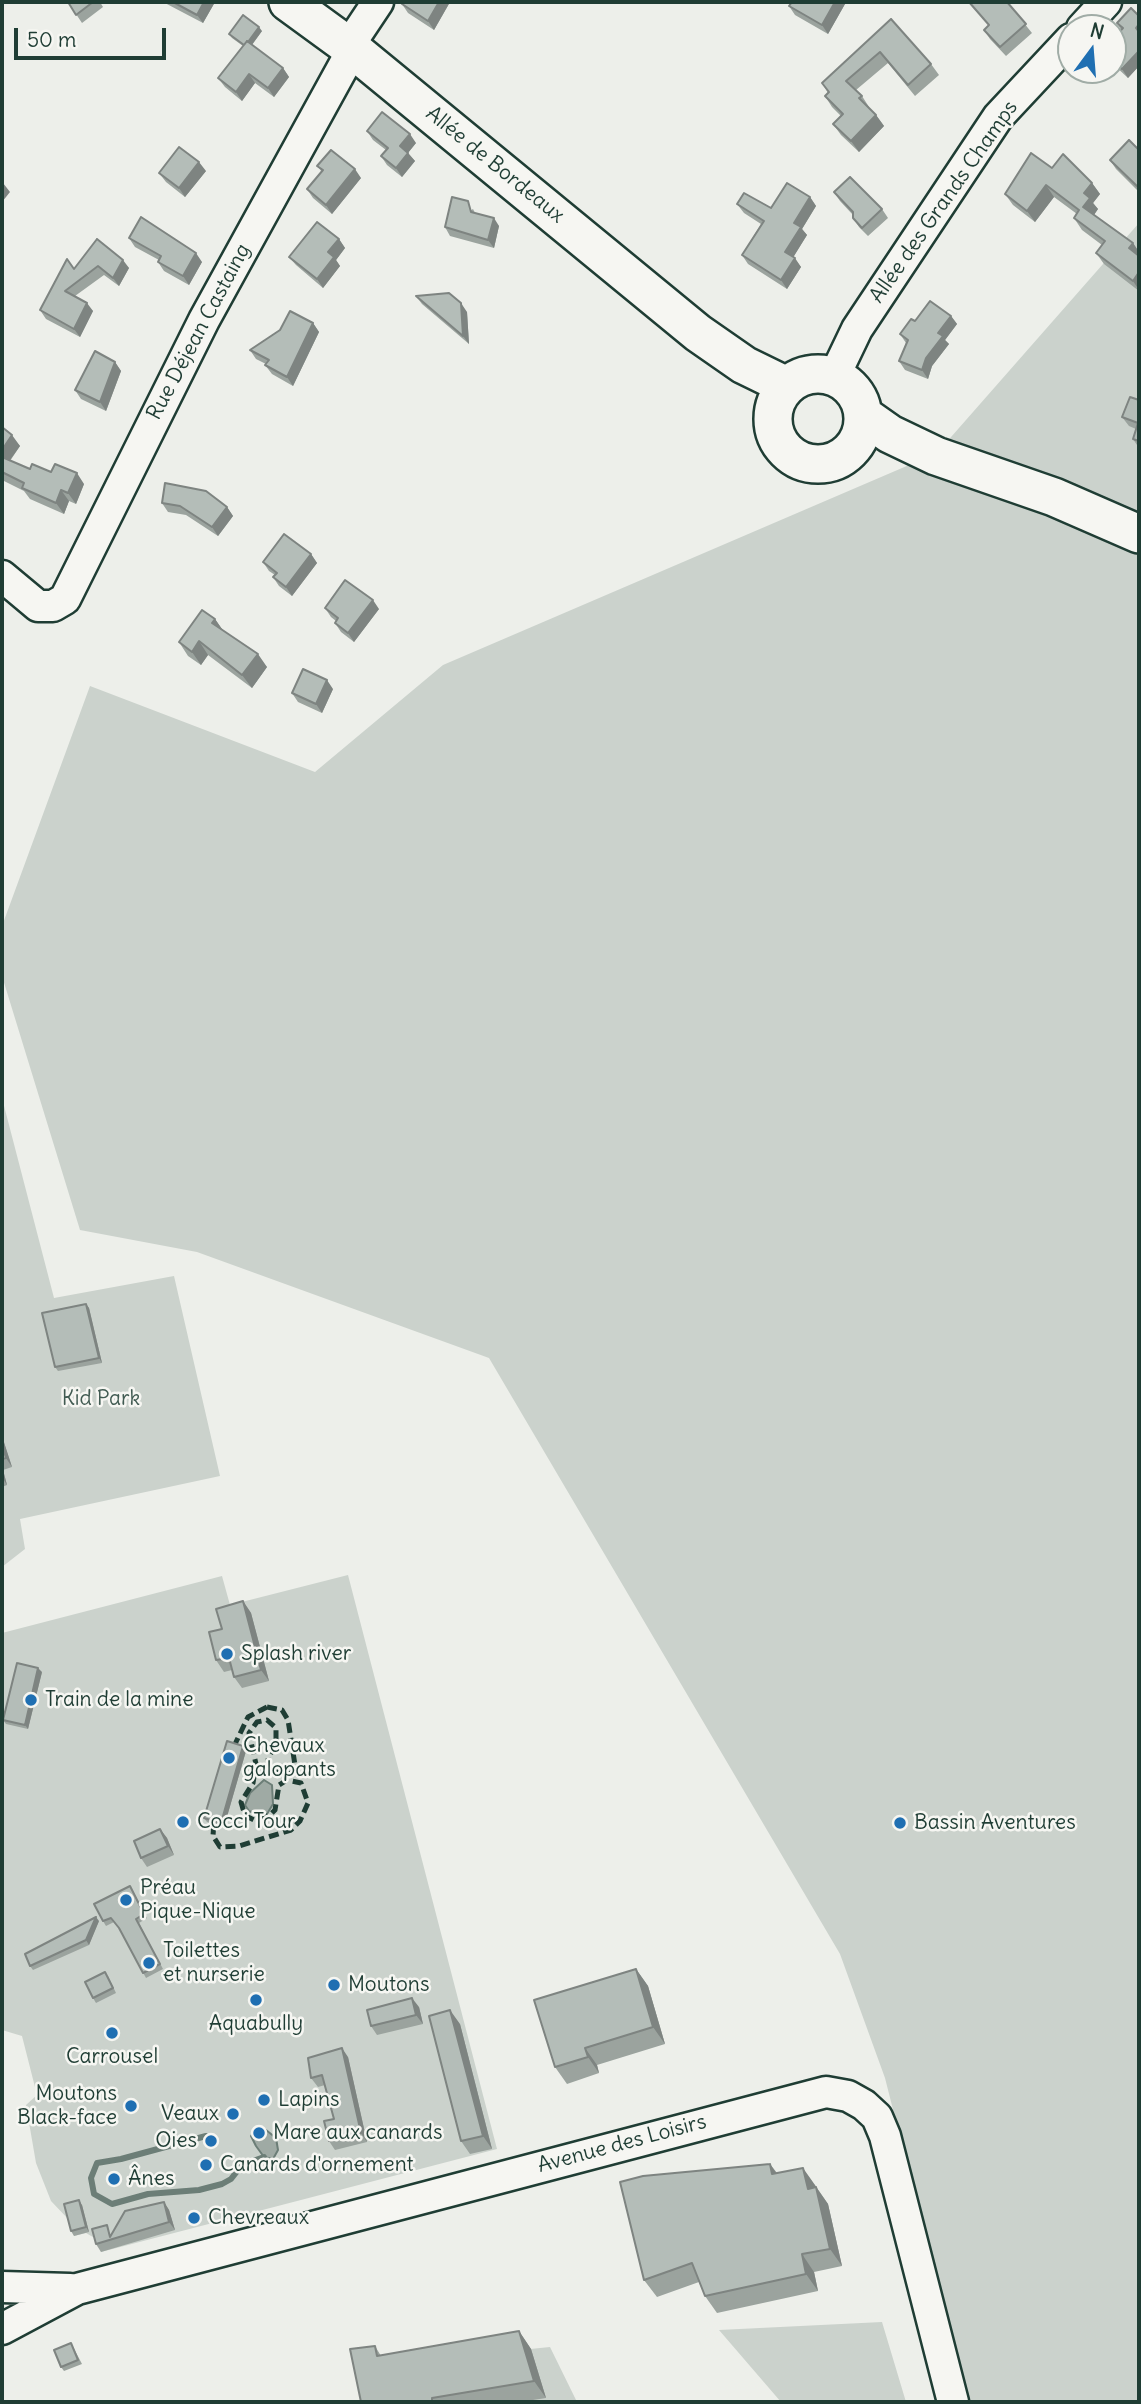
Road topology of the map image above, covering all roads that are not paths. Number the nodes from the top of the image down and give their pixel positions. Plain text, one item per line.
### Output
1 (288, 2) edge
2 (378, 2) edge
3 (351, 48) junction
4 (1057, 54) edge
5 (698, 333) junction
6 (834, 377) junction
7 (787, 386) junction
8 (863, 415) junction
9 (773, 419) junction
10 (848, 451) junction
11 (984, 473) junction
12 (1139, 534) edge
13 (2, 576) edge
14 (2, 2287) edge
15 (77, 2288) junction
16 (2, 2329) edge
17 (953, 2402) edge

1 - 3 main road, Allée de Bordeaux
2 - 3 street, Rue Déjean Castaing
3 - 5 main road, Allée de Bordeaux
3 - 13 street, Rue Déjean Castaing
4 - 6 street, Allée des Grands Champs
5 - 7 main road, Allée de Bordeaux
5 - 9 main road, Allée de Bordeaux
6 - 7 main road
6 - 8 main road
7 - 9 main road
8 - 10 main road
8 - 11 main road
9 - 10 main road
10 - 11 main road
11 - 12 main road
14 - 15 street, Avenue des Loisirs
15 - 16 street, Avenue des Loisirs
15 - 17 street, Avenue des Loisirs

